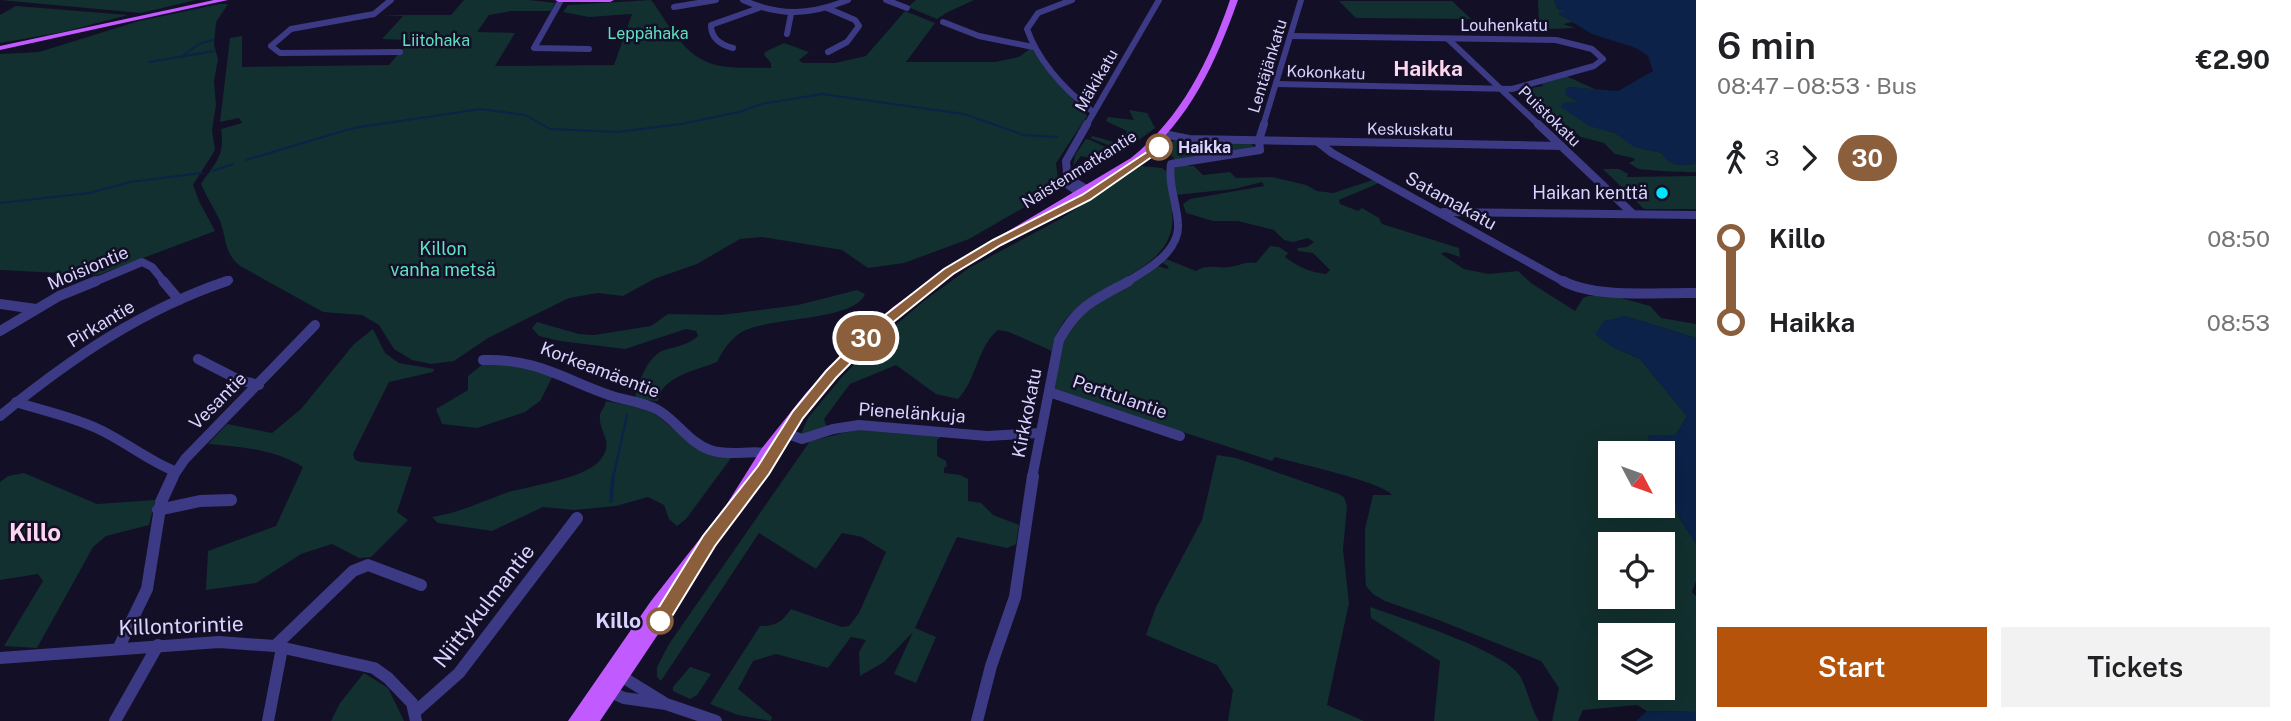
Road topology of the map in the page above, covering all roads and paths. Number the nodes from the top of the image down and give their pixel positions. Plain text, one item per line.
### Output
1 (224, 0) edge
2 (391, 0) edge
3 (560, 0) edge
4 (610, 0) edge
5 (716, 0) edge
6 (743, 0) edge
7 (848, 0) edge
8 (886, 0) edge
9 (1051, 0) edge
10 (1072, 0) edge
11 (1159, 0) edge
12 (1301, 0) edge
13 (1234, 1) edge
14 (1061, 3) junction
15 (674, 7) dead end
16 (759, 8) junction
17 (827, 8) junction
18 (906, 8) dead end
19 (791, 14) junction
20 (943, 22) dead end
21 (788, 34) dead end
22 (1291, 36) junction
23 (1448, 39) junction
24 (1033, 47) junction
25 (0, 48) edge
26 (733, 48) dead end
27 (589, 49) dead end
28 (400, 52) dead end
29 (828, 52) dead end
30 (1277, 84) junction
31 (1197, 86) joint
32 (1502, 89) junction
33 (1093, 112) junction
34 (1169, 133) junction
35 (1259, 140) junction
36 (1318, 142) junction
37 (1561, 146) junction
38 (1086, 193) junction
39 (1438, 212) junction
40 (1633, 214) junction
41 (1696, 215) edge
42 (229, 280) dead end
43 (1696, 293) edge
44 (178, 300) junction
45 (0, 304) edge
46 (37, 309) junction
47 (315, 325) dead end
48 (0, 331) edge
49 (198, 359) dead end
50 (483, 360) dead end
51 (259, 385) junction
52 (1049, 392) junction
53 (16, 402) junction
54 (0, 416) edge
55 (785, 433) junction
56 (1039, 433) junction
57 (1180, 436) dead end
58 (770, 453) junction
59 (174, 471) junction
60 (231, 500) dead end
61 (158, 510) junction
62 (578, 518) dead end
63 (421, 585) dead end
64 (158, 645) junction
65 (279, 647) junction
66 (118, 649) junction
67 (0, 658) edge
68 (617, 674) junction
69 (606, 690) junction
70 (666, 704) junction
71 (416, 716) edge
72 (115, 721) edge
73 (268, 721) edge
74 (577, 721) edge
75 (590, 721) edge
76 (716, 721) edge
77 (976, 721) edge

1 - 25 main road
2 - 28 street
3 - 4 main road
3 - 27 street
5 - 15 street
6 - 16 street
7 - 17 street
8 - 18 street
9 - 14 street
10 - 14 street
11 - 33 street, Mäkikatu
12 - 22 street, Lentäjänkatu
13 - 31 main road, Naistenmatkantie
14 - 24 street
16 - 19 street
16 - 26 street
17 - 19 street
17 - 29 street
19 - 21 street
20 - 24 street
22 - 23 street, Louhenkatu
22 - 30 street, Lentäjänkatu
23 - 32 street, Puistokatu
23 - 32 street, Louhenkatu
24 - 33 street
30 - 32 street, Kokonkatu
30 - 35 street, Lentäjänkatu
31 - 34 main road, Naistenmatkantie
32 - 37 street, Puistokatu
33 - 38 street, Mäkikatu
34 - 35 street, Keskuskatu
34 - 38 main road, Naistenmatkantie
35 - 36 street, Keskuskatu
35 - 52 street, Kirkkokatu
36 - 37 street, Keskuskatu
36 - 39 street, Satamakatu
37 - 40 street, Puistokatu
38 - 55 main road, Naistenmatkantie
39 - 40 street
39 - 43 street, Satamakatu
40 - 41 street
42 - 44 street, Pirkantie
44 - 46 street, Moisiontie
44 - 53 street, Pirkantie
45 - 46 street
46 - 48 street, Moisiontie
47 - 51 street, Vesantie
49 - 51 street
50 - 58 street, Korkeamäentie
51 - 59 street, Vesantie
52 - 56 street, Kirkkokatu
52 - 57 street, Perttulantie
53 - 54 street, Pirkantie
53 - 59 street
55 - 56 street, Pienelänkuja
55 - 58 main road, Naistenmatkantie
56 - 77 street, Kirkkokatu
58 - 68 main road, Naistenmatkantie
59 - 61 street, Vesantie
60 - 61 street
61 - 66 street, Vesantie
62 - 71 street, Niittykulmantie
63 - 65 street
64 - 65 street, Killontorintie
64 - 66 street, Killontorintie
64 - 72 street
65 - 71 street, Killontorintie
65 - 73 street
66 - 67 street, Killontorintie
68 - 69 main road, Naistenmatkantie
68 - 70 street
69 - 70 street
69 - 74 main road, Naistenmatkantie
69 - 75 main road, Naistenmatkantie
70 - 76 street

